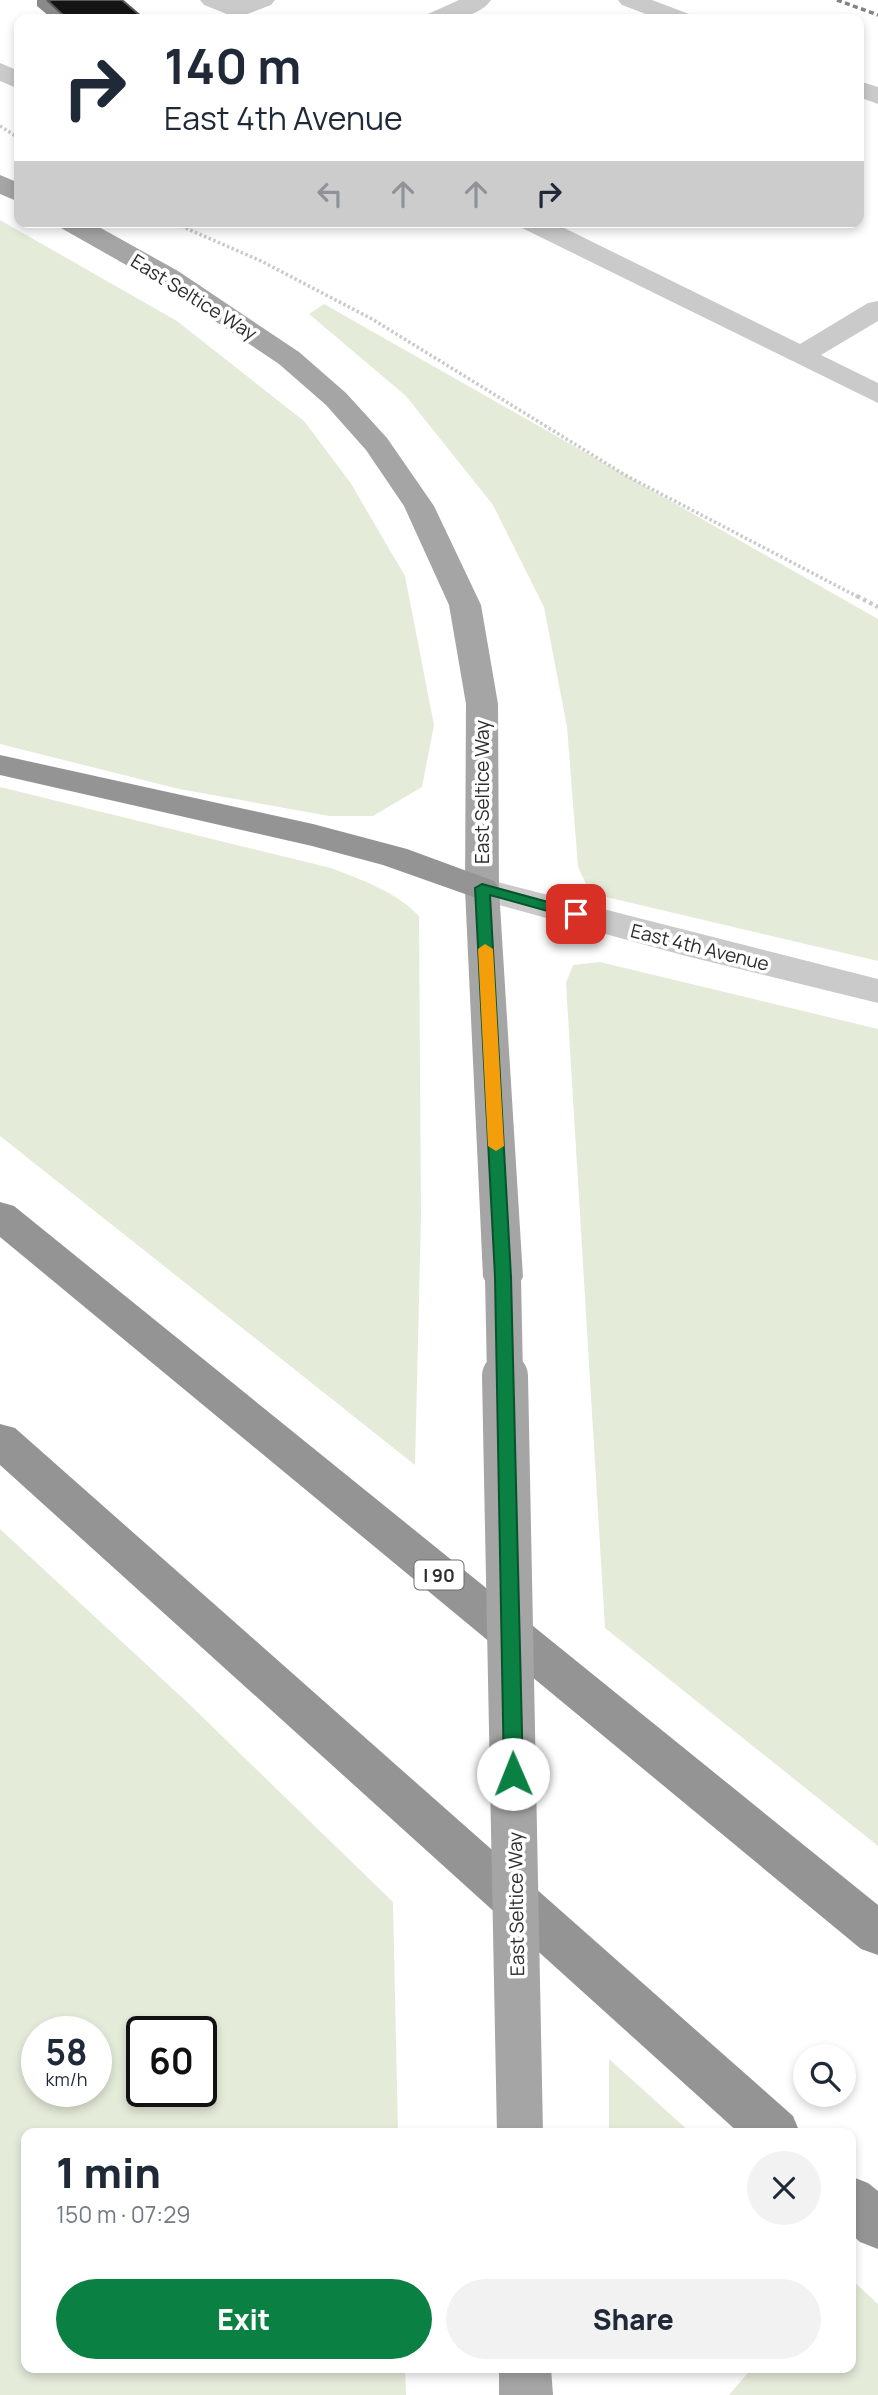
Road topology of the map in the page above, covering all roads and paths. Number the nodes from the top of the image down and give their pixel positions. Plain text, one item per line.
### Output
1 (212, 0) edge
2 (262, 0) edge
3 (479, 0) edge
4 (630, 0) edge
5 (448, 14) edge
6 (667, 14) edge
7 (81, 228) edge
8 (186, 228) edge
9 (543, 228) edge
10 (878, 309) edge
11 (800, 356) junction
12 (878, 394) edge
13 (878, 607) edge
14 (0, 765) edge
15 (482, 888) junction
16 (878, 991) edge
17 (0, 1216) edge
18 (0, 1440) edge
19 (878, 1934) edge
20 (520, 2128) edge
21 (769, 2128) edge
22 (856, 2205) edge
23 (878, 2224) edge
24 (525, 2373) edge
25 (526, 2395) edge

1 - 2 street
3 - 5 street
4 - 6 street
7 - 15 main road, East Seltice Way
8 - 13 path
9 - 11 street
10 - 11 street
11 - 12 street
14 - 15 highway
15 - 16 street, East 4th Avenue
15 - 20 main road, East Seltice Way, bridge
17 - 19 highway, I 90
18 - 21 highway
22 - 23 highway
24 - 25 main road

